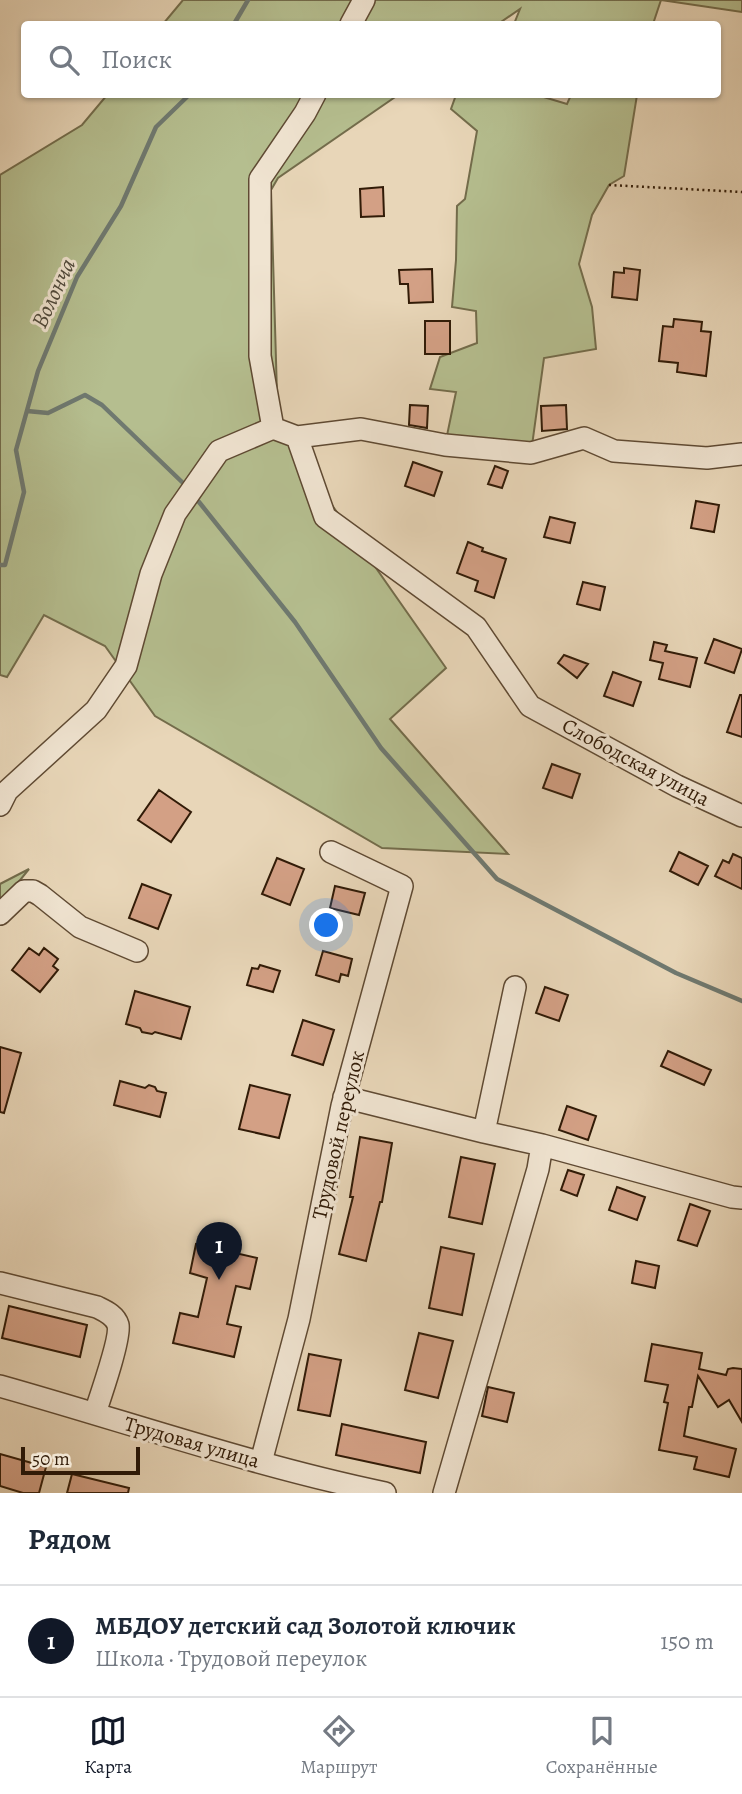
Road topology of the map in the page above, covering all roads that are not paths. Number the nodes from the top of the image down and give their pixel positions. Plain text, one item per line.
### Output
1 (363, 0) edge
2 (352, 21) edge
3 (313, 98) edge
4 (274, 428) junction
5 (297, 437) junction
6 (742, 454) edge
7 (0, 805) edge
8 (742, 816) edge
9 (331, 852) dead end
10 (0, 914) edge
11 (136, 951) dead end
12 (515, 987) dead end
13 (344, 1097) junction
14 (484, 1132) junction
15 (542, 1145) junction
16 (742, 1198) edge
17 (0, 1283) edge
18 (0, 1387) edge
19 (95, 1413) junction
20 (261, 1462) junction
21 (385, 1493) edge
22 (444, 1493) edge

1 - 2 street
3 - 4 street
4 - 5 street
4 - 7 street
5 - 6 street
5 - 8 street, Слободская улица
9 - 13 street, Трудовой переулок
10 - 11 street
12 - 14 street
13 - 14 street
13 - 20 street, Трудовой переулок
14 - 15 street
15 - 16 street
15 - 22 street
17 - 19 street
18 - 19 street, Трудовая улица
19 - 20 street, Трудовая улица
20 - 21 street, Трудовая улица

